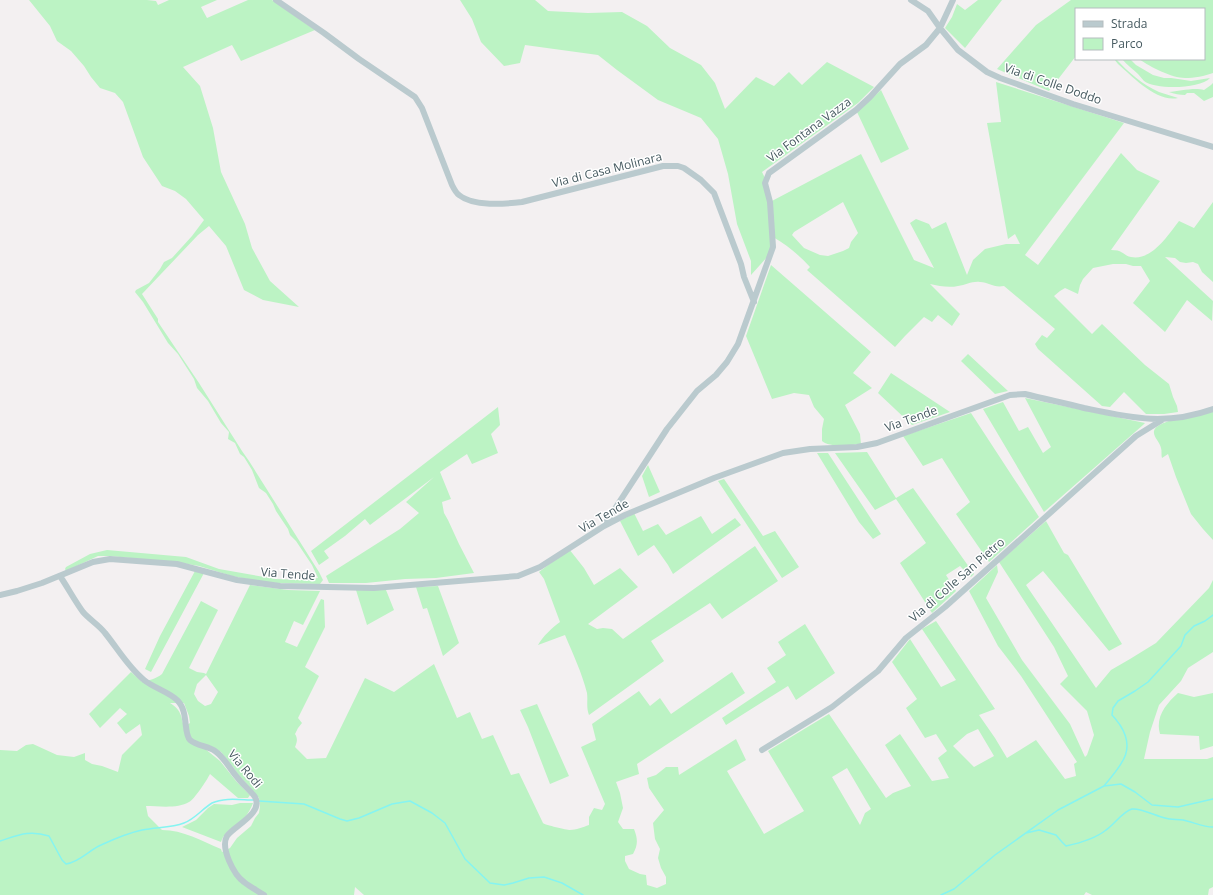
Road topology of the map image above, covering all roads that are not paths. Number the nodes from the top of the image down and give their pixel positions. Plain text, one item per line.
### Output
1 (276, 0) edge
2 (911, 0) edge
3 (953, 0) edge
4 (940, 28) junction
5 (1213, 147) edge
6 (754, 302) junction
7 (1213, 409) edge
8 (1163, 420) junction
9 (604, 526) junction
10 (60, 576) junction
11 (0, 595) edge
12 (762, 750) dead end
13 (264, 895) edge

1 - 6 street, Via di Casa Molinara
2 - 4 street, Via di Colle Doddo
3 - 4 street, Via Fontana Vazza
4 - 5 street, Via di Colle Doddo
4 - 6 street, Via Fontana Vazza
6 - 9 street
7 - 8 street, Via Tende
8 - 9 street, Via Tende
8 - 12 street, Via di Colle San Pietro
9 - 10 street, Via Tende
10 - 11 street, Via Tende
10 - 13 street, Via Rodi

